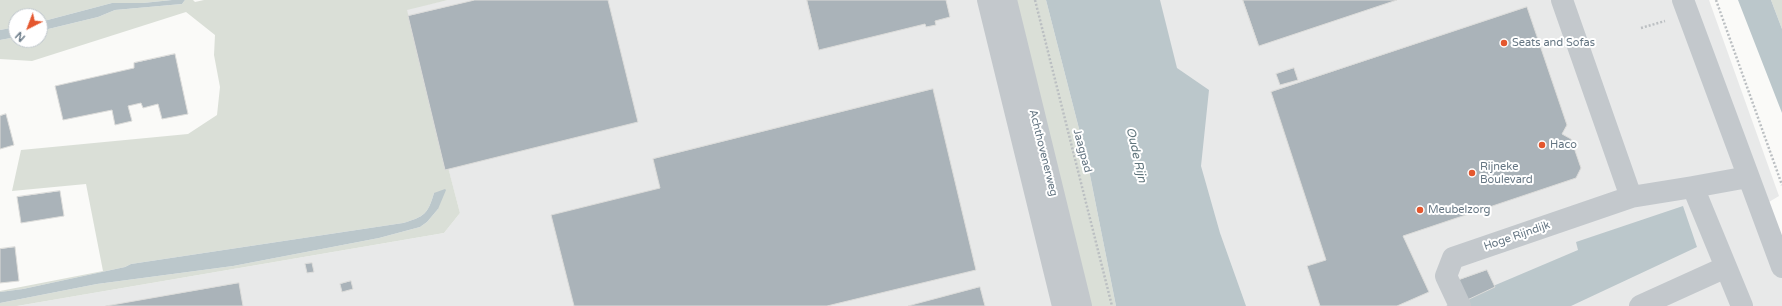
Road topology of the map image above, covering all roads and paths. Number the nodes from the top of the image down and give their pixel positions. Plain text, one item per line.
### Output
1 (988, 0) edge
2 (1006, 0) edge
3 (1035, 0) edge
4 (1562, 0) edge
5 (1683, 0) edge
6 (1716, 0) edge
7 (1748, 177) junction
8 (1782, 185) edge
9 (1693, 187) junction
10 (1631, 197) junction
11 (1726, 266) junction
12 (1782, 267) edge
13 (1063, 306) edge
14 (1081, 306) edge
15 (1112, 306) edge
16 (1460, 306) edge
17 (1640, 306) edge
18 (1742, 306) edge

1 - 13 street, Achthovenerweg
2 - 14 street, Achthovenerweg
3 - 15 path, Jaagpad
4 - 10 street
5 - 7 street
6 - 8 path
7 - 9 street, Hoge Rijndijk
7 - 12 street
9 - 10 street, Hoge Rijndijk
9 - 11 street
10 - 16 street, Hoge Rijndijk
11 - 17 street
11 - 18 street

